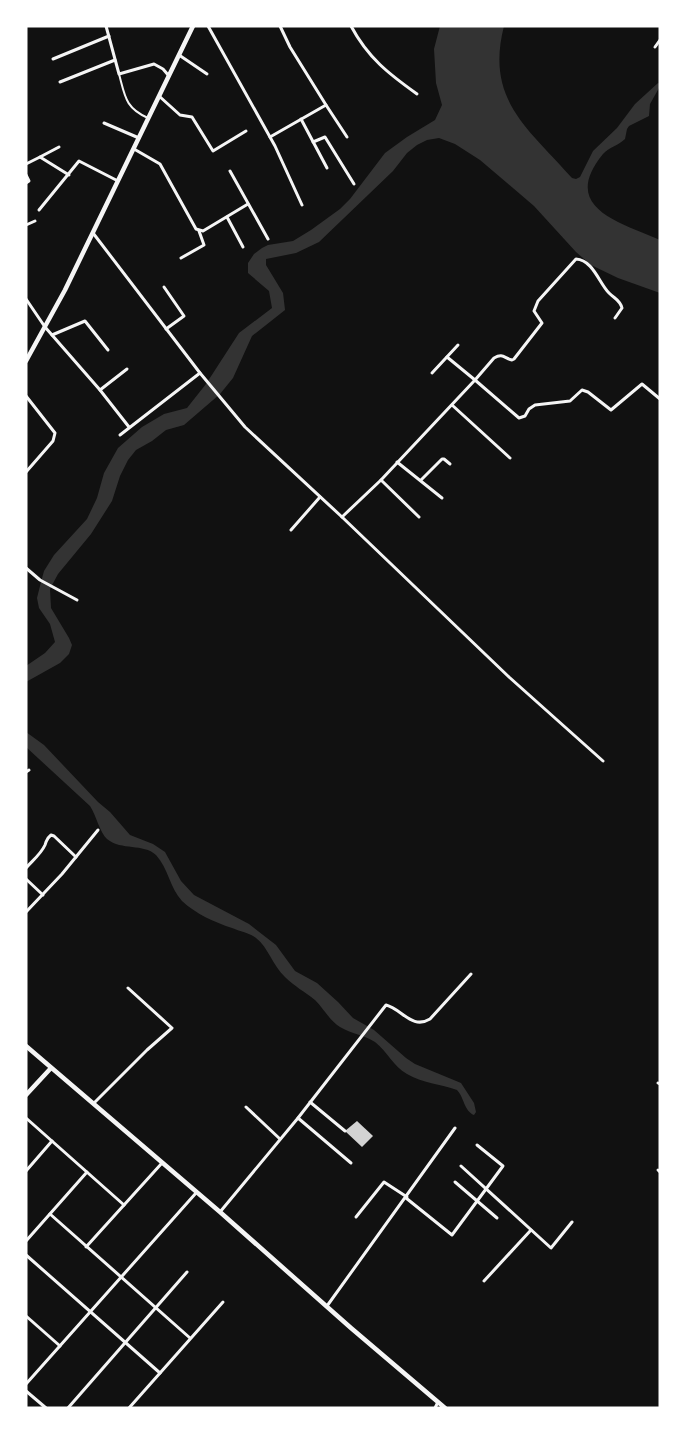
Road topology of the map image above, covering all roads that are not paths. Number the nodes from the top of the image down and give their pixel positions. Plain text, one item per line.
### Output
1 (106, 26) edge
2 (193, 26) edge
3 (208, 26) edge
4 (280, 26) edge
5 (351, 26) edge
6 (109, 36) junction
7 (660, 40) edge
8 (655, 47) dead end
9 (179, 55) junction
10 (53, 59) dead end
11 (115, 60) junction
12 (118, 74) junction
13 (207, 74) dead end
14 (169, 76) junction
15 (60, 82) dead end
16 (418, 94) dead end
17 (159, 96) junction
18 (326, 105) junction
19 (148, 118) junction
20 (301, 119) junction
21 (104, 123) dead end
22 (246, 131) dead end
23 (270, 137) junction
24 (347, 137) dead end
25 (139, 138) junction
26 (313, 142) junction
27 (59, 146) dead end
28 (134, 149) junction
29 (40, 157) junction
30 (26, 164) edge
31 (326, 168) dead end
32 (230, 171) dead end
33 (26, 175) edge
34 (68, 175) junction
35 (119, 181) junction
36 (26, 184) edge
37 (354, 184) dead end
38 (248, 204) junction
39 (302, 205) dead end
40 (39, 210) dead end
41 (227, 217) junction
42 (35, 221) dead end
43 (26, 225) edge
44 (199, 231) junction
45 (93, 232) junction
46 (268, 239) dead end
47 (243, 247) dead end
48 (181, 258) dead end
49 (164, 287) dead end
50 (26, 299) edge
51 (615, 318) dead end
52 (45, 327) junction
53 (166, 329) junction
54 (52, 335) junction
55 (458, 345) dead end
56 (108, 350) dead end
57 (447, 356) junction
58 (26, 361) edge
59 (127, 368) dead end
60 (200, 373) junction
61 (432, 373) dead end
62 (475, 380) junction
63 (100, 390) junction
64 (26, 396) edge
65 (660, 399) edge
66 (452, 405) junction
67 (129, 427) junction
68 (120, 435) dead end
69 (510, 458) dead end
70 (398, 462) junction
71 (450, 464) dead end
72 (26, 472) edge
73 (381, 480) junction
74 (421, 480) junction
75 (320, 497) junction
76 (442, 498) dead end
77 (342, 517) junction
78 (419, 517) dead end
79 (291, 530) dead end
80 (26, 568) edge
81 (78, 600) dead end
82 (603, 761) dead end
83 (98, 830) dead end
84 (76, 857) junction
85 (26, 868) edge
86 (26, 879) edge
87 (43, 895) junction
88 (26, 912) edge
89 (471, 974) dead end
90 (128, 988) dead end
91 (26, 1046) edge
92 (51, 1068) junction
93 (26, 1095) edge
94 (310, 1102) junction
95 (94, 1103) junction
96 (246, 1106) dead end
97 (26, 1118) edge
98 (298, 1118) junction
99 (456, 1128) dead end
100 (345, 1132) dead end
101 (280, 1139) junction
102 (52, 1141) junction
103 (477, 1145) dead end
104 (162, 1163) junction
105 (350, 1163) dead end
106 (461, 1166) dead end
107 (26, 1171) edge
108 (87, 1172) junction
109 (455, 1182) dead end
110 (487, 1188) junction
111 (196, 1193) junction
112 (407, 1198) junction
113 (478, 1200) junction
114 (124, 1205) junction
115 (220, 1212) junction
116 (50, 1214) junction
117 (356, 1217) dead end
118 (497, 1218) dead end
119 (572, 1222) dead end
120 (532, 1230) junction
121 (26, 1241) edge
122 (86, 1247) junction
123 (26, 1255) edge
124 (187, 1272) dead end
125 (121, 1277) junction
126 (484, 1281) dead end
127 (222, 1302) dead end
128 (326, 1307) junction
129 (156, 1308) junction
130 (90, 1312) junction
131 (26, 1316) edge
132 (190, 1338) junction
133 (125, 1343) junction
134 (60, 1346) junction
135 (160, 1373) junction
136 (26, 1384) edge
137 (26, 1391) edge
138 (438, 1402) junction
139 (46, 1408) edge
140 (68, 1408) edge
141 (129, 1408) edge
142 (435, 1408) edge
143 (445, 1408) edge

1 - 6 street
2 - 9 main road
3 - 23 street
4 - 18 street
5 - 16 street
6 - 10 street
6 - 11 street
7 - 8 street
9 - 13 street
9 - 14 main road
11 - 12 street
11 - 15 street
12 - 14 street
12 - 19 lane
14 - 17 main road
17 - 19 main road
17 - 22 street
18 - 20 street
18 - 24 street
19 - 25 main road
20 - 23 street
20 - 26 street
21 - 25 street
23 - 39 street
25 - 28 main road
26 - 31 street
26 - 37 street
27 - 29 street
28 - 35 main road
28 - 44 street
29 - 30 street
29 - 34 street
32 - 38 street
33 - 36 street
34 - 35 street
34 - 40 street
35 - 45 main road
38 - 41 street
38 - 46 street
41 - 44 street
41 - 47 street
42 - 43 street
44 - 48 street
45 - 52 main road
45 - 53 street
49 - 53 street
50 - 52 street
51 - 62 street
52 - 54 street
52 - 58 main road
53 - 60 street
54 - 56 street
54 - 63 street
55 - 57 street
57 - 61 street
57 - 62 street
59 - 63 street
60 - 67 street
60 - 75 street
62 - 65 street
62 - 66 street
63 - 67 street
64 - 72 street
66 - 69 street
66 - 70 street
67 - 68 street
70 - 73 street
70 - 74 street
71 - 74 street
73 - 77 street
73 - 78 street
74 - 76 street
75 - 77 street
75 - 79 street
77 - 82 street
80 - 81 street
83 - 84 street
84 - 85 street
84 - 87 street
86 - 87 street
87 - 88 street
89 - 94 street
90 - 95 street
91 - 92 main road
92 - 93 main road
92 - 95 main road
94 - 98 street
94 - 100 street
95 - 104 main road
96 - 101 street
97 - 102 street
98 - 101 street
98 - 105 street
99 - 112 street
101 - 115 street
102 - 107 street
102 - 108 street
103 - 110 street
104 - 111 main road
104 - 114 street
106 - 110 street
108 - 114 street
108 - 116 street
109 - 113 street
110 - 113 street
110 - 120 street
111 - 115 main road
111 - 125 street
112 - 113 street
112 - 117 street
112 - 128 street
113 - 118 street
114 - 122 street
115 - 128 main road
116 - 121 street
116 - 122 street
119 - 120 street
120 - 126 street
122 - 125 street
123 - 130 street
124 - 129 street
125 - 129 street
125 - 130 street
127 - 132 street
128 - 138 main road
129 - 132 street
129 - 133 street
130 - 133 street
130 - 134 street
131 - 134 street
132 - 135 street
133 - 135 street
133 - 140 street
134 - 136 street
135 - 141 street
137 - 139 street
138 - 142 street
138 - 143 main road

